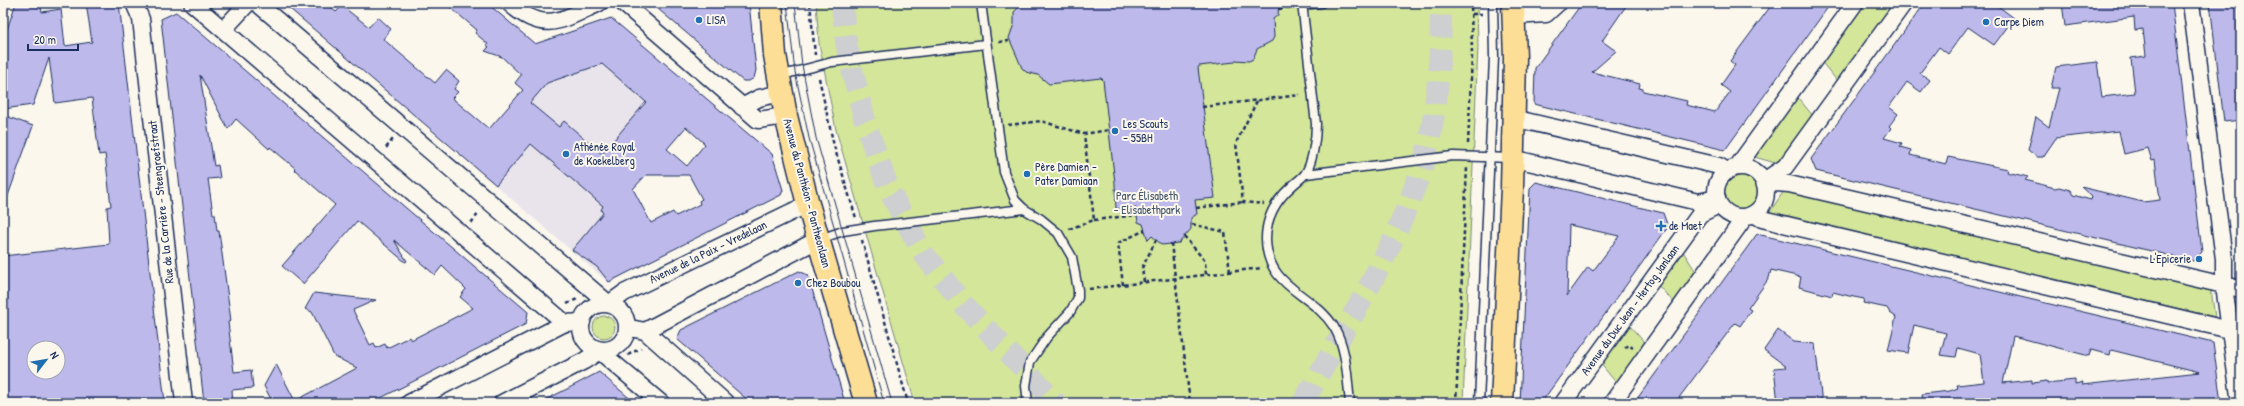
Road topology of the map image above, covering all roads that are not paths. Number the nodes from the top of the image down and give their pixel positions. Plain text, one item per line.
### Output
1 (134, 3) edge
2 (192, 3) edge
3 (248, 3) edge
4 (257, 3) edge
5 (509, 3) edge
6 (599, 3) edge
7 (623, 3) edge
8 (771, 3) edge
9 (981, 3) edge
10 (1321, 3) edge
11 (1493, 3) edge
12 (1558, 3) edge
13 (1855, 3) edge
14 (1904, 3) edge
15 (2191, 3) edge
16 (1302, 4) edge
17 (1514, 10) edge
18 (224, 30) junction
19 (986, 44) junction
20 (780, 85) junction
21 (742, 107) junction
22 (786, 116) junction
23 (1513, 118) junction
24 (1490, 157) junction
25 (1512, 158) junction
26 (1732, 169) junction
27 (1306, 174) junction
28 (1764, 183) junction
29 (1718, 202) junction
30 (808, 204) junction
31 (1024, 209) junction
32 (1750, 215) junction
33 (819, 239) junction
34 (2224, 286) junction
35 (2241, 289) edge
36 (609, 304) junction
37 (582, 322) junction
38 (565, 323) junction
39 (627, 328) junction
40 (2230, 330) junction
41 (646, 338) junction
42 (601, 350) junction
43 (184, 403) edge
44 (409, 403) edge
45 (502, 403) edge
46 (661, 403) edge
47 (726, 403) edge
48 (866, 403) edge
49 (1028, 403) edge
50 (1350, 403) edge
51 (1479, 403) edge
52 (1502, 403) edge
53 (1563, 403) edge
54 (1612, 403) edge
55 (2240, 403) edge

1 - 43 street, Rue de la Carrière - Steengroefstraat
2 - 18 street
3 - 18 street
4 - 36 street
5 - 6 street
7 - 21 street
8 - 20 main road, Avenue du Panthéon - Pantheonlaan
9 - 19 lane
10 - 16 lane
11 - 24 lane
12 - 17 street
13 - 26 street
14 - 28 street
15 - 34 street
16 - 27 lane
17 - 23 main road
18 - 38 street
19 - 20 lane
19 - 31 lane
20 - 21 street
20 - 22 main road, Avenue du Panthéon - Pantheonlaan
21 - 22 street
22 - 30 main road, Avenue du Panthéon - Pantheonlaan
23 - 25 main road
23 - 26 street
24 - 25 lane
24 - 27 lane
24 - 51 lane
25 - 29 street
25 - 52 main road
26 - 28 street
26 - 29 street
27 - 50 lane
28 - 32 street
28 - 34 street
29 - 32 street
29 - 53 street, Avenue du Duc Jean - Hertog Janlaan
30 - 33 main road, Avenue du Panthéon - Pantheonlaan
30 - 36 street, Avenue de la Paix - Vredelaan
31 - 33 lane
31 - 49 lane
32 - 40 street
32 - 54 street
33 - 41 street
33 - 48 main road, Avenue du Panthéon - Pantheonlaan
34 - 35 street
34 - 40 street
36 - 37 street
36 - 39 street
37 - 38 street
37 - 42 street
38 - 44 street
39 - 41 street
39 - 42 street
40 - 55 street
41 - 47 street
42 - 45 street
42 - 46 street

